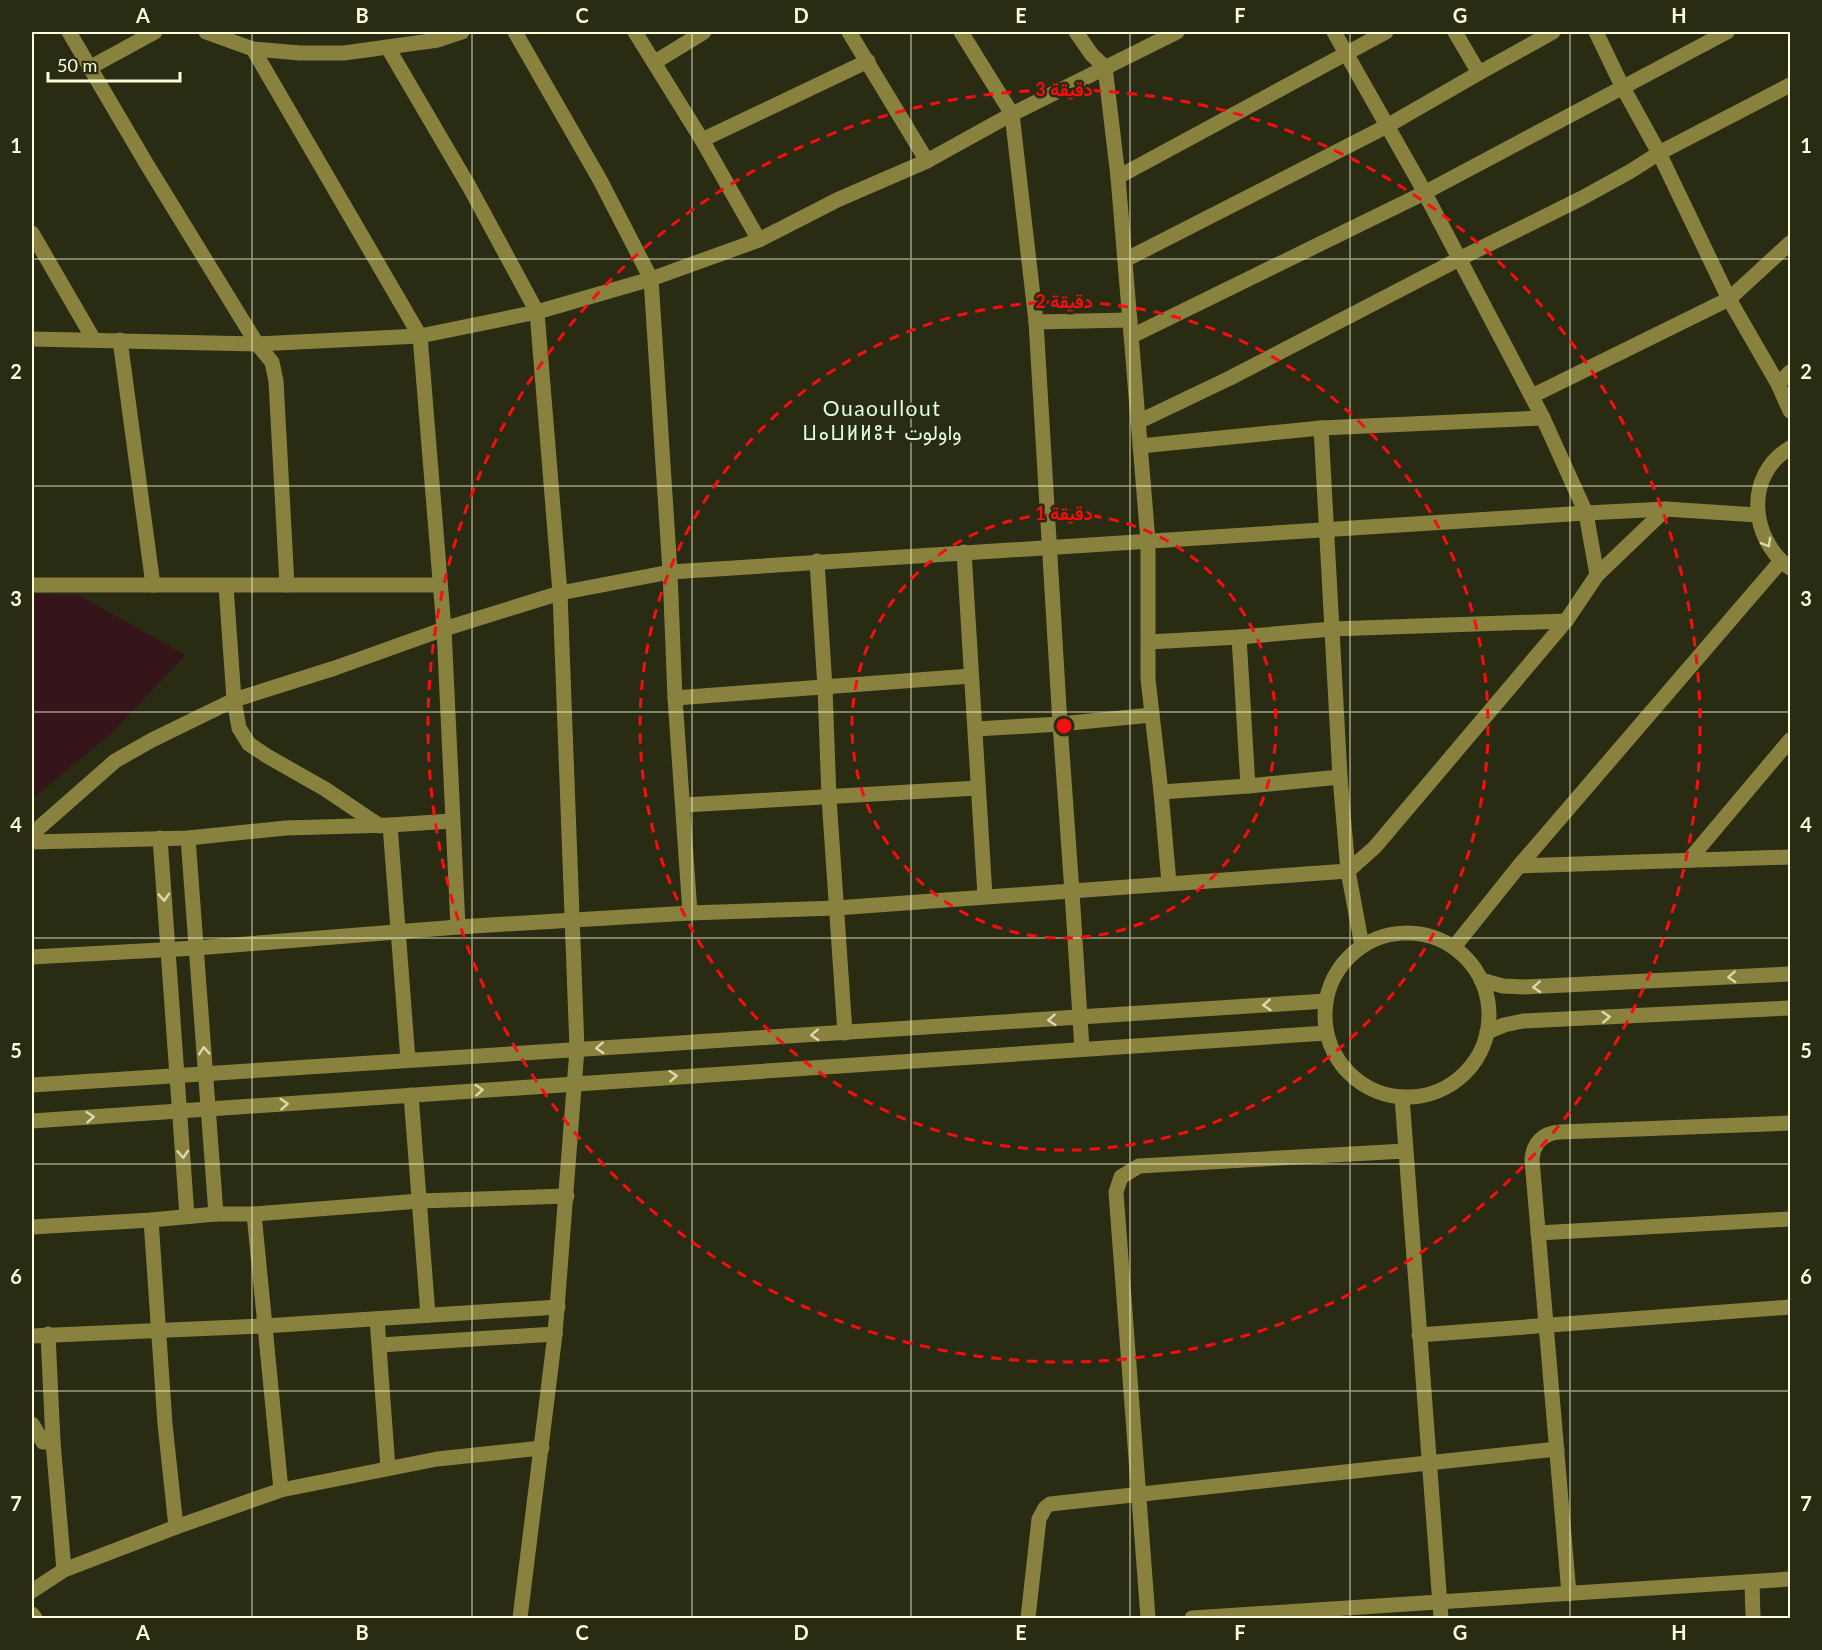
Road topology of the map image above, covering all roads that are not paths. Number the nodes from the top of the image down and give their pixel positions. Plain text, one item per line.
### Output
1 (69, 32) edge
2 (155, 32) edge
3 (206, 32) edge
4 (462, 32) edge
5 (515, 32) edge
6 (635, 32) edge
7 (704, 32) edge
8 (849, 32) edge
9 (961, 32) edge
10 (1076, 32) edge
11 (1178, 32) edge
12 (1334, 32) edge
13 (1386, 32) edge
14 (1455, 32) edge
15 (1553, 32) edge
16 (1596, 32) edge
17 (1727, 32) edge
18 (388, 48) junction
19 (253, 50) junction
20 (1347, 54) junction
21 (868, 61) junction
22 (655, 62) junction
23 (1106, 67) junction
24 (89, 68) junction
25 (1479, 73) junction
26 (1791, 85) edge
27 (1622, 86) junction
28 (1012, 114) junction
29 (1387, 126) junction
30 (702, 141) junction
31 (1659, 153) junction
32 (927, 161) junction
33 (1118, 177) junction
34 (1424, 193) junction
35 (32, 233) edge
36 (759, 240) junction
37 (1791, 243) edge
38 (1459, 259) junction
39 (1125, 260) junction
40 (651, 279) junction
41 (1729, 299) junction
42 (537, 312) junction
43 (1130, 320) junction
44 (1036, 322) junction
45 (420, 336) junction
46 (1132, 336) junction
47 (32, 339) edge
48 (94, 340) junction
49 (120, 340) junction
50 (257, 344) junction
51 (1791, 372) edge
52 (1778, 384) junction
53 (1532, 396) junction
54 (1791, 411) edge
55 (1543, 418) junction
56 (1138, 422) junction
57 (1321, 428) junction
58 (1140, 446) junction
59 (1791, 448) edge
60 (1666, 509) junction
61 (1586, 513) junction
62 (1757, 514) junction
63 (1325, 530) junction
64 (1148, 541) junction
65 (1049, 547) junction
66 (964, 552) junction
67 (818, 561) junction
68 (1786, 564) edge
69 (670, 572) junction
70 (1597, 575) junction
71 (32, 585) edge
72 (153, 585) junction
73 (286, 585) junction
74 (439, 585) junction
75 (226, 586) junction
76 (560, 593) junction
77 (1566, 621) junction
78 (444, 629) junction
79 (1332, 629) junction
80 (1239, 638) junction
81 (1149, 642) junction
82 (970, 676) junction
83 (825, 688) junction
84 (675, 698) junction
85 (234, 700) junction
86 (1151, 715) junction
87 (1059, 724) junction
88 (976, 729) junction
89 (1791, 740) edge
90 (1340, 777) junction
91 (1248, 786) junction
92 (978, 788) junction
93 (1161, 792) junction
94 (829, 798) junction
95 (684, 805) junction
96 (452, 821) junction
97 (385, 826) junction
98 (32, 834) edge
99 (160, 838) junction
100 (188, 838) junction
101 (32, 842) edge
102 (1791, 857) edge
103 (1689, 860) junction
104 (1519, 866) junction
105 (1348, 871) junction
106 (1169, 883) junction
107 (1072, 892) junction
108 (985, 896) junction
109 (836, 908) junction
110 (690, 913) junction
111 (573, 922) junction
112 (458, 927) junction
113 (399, 932) junction
114 (1362, 946) junction
115 (1454, 947) junction
116 (168, 948) junction
117 (196, 948) junction
118 (32, 957) edge
119 (1791, 974) edge
120 (1481, 980) junction
121 (1326, 1001) junction
122 (1791, 1008) edge
123 (1080, 1018) junction
124 (1487, 1032) junction
125 (845, 1033) junction
126 (1326, 1033) junction
127 (1082, 1049) junction
128 (577, 1050) junction
129 (408, 1060) junction
130 (206, 1074) junction
131 (177, 1076) junction
132 (574, 1083) junction
133 (32, 1085) edge
134 (411, 1095) junction
135 (1402, 1097) junction
136 (208, 1109) junction
137 (180, 1111) junction
138 (32, 1121) edge
139 (1791, 1124) edge
140 (1406, 1151) junction
141 (567, 1196) junction
142 (420, 1201) junction
143 (216, 1214) junction
144 (254, 1214) junction
145 (188, 1216) junction
146 (1791, 1219) edge
147 (152, 1220) junction
148 (32, 1227) edge
149 (1538, 1233) junction
150 (558, 1307) junction
151 (1791, 1307) edge
152 (428, 1315) junction
153 (377, 1319) junction
154 (1546, 1325) junction
155 (264, 1326) junction
156 (159, 1330) junction
157 (48, 1334) junction
158 (555, 1334) junction
159 (1419, 1335) junction
160 (32, 1336) edge
161 (380, 1345) junction
162 (32, 1424) edge
163 (42, 1445) edge
164 (542, 1448) junction
165 (1557, 1449) junction
166 (1429, 1462) junction
167 (388, 1468) junction
168 (282, 1490) junction
169 (1138, 1494) junction
170 (176, 1527) junction
171 (64, 1570) junction
172 (1791, 1579) edge
173 (1752, 1582) junction
174 (32, 1591) edge
175 (1569, 1593) junction
176 (1440, 1602) junction
177 (32, 1614) edge
178 (1300, 1615) edge
179 (35, 1618) edge
180 (520, 1618) edge
181 (1028, 1618) edge
182 (1148, 1618) edge
183 (1192, 1618) edge
184 (1441, 1618) edge
185 (1753, 1618) edge

1 - 24 street
2 - 24 street
3 - 19 street
4 - 18 street
5 - 40 street
6 - 22 street
7 - 22 street
8 - 21 street
9 - 28 street
10 - 23 street
11 - 23 street
12 - 20 street
13 - 20 street
14 - 25 street
15 - 25 street
16 - 27 street
17 - 27 street
18 - 19 street
18 - 42 street
19 - 45 street
20 - 29 street
20 - 33 street
21 - 30 street
21 - 32 street
22 - 30 street
23 - 28 street
23 - 33 street
24 - 50 street
25 - 29 street
26 - 31 street
27 - 31 street
27 - 34 street
28 - 32 street
28 - 44 street
29 - 34 street
29 - 39 street
30 - 36 street
31 - 38 street
31 - 41 street
32 - 36 street
33 - 39 street
34 - 38 street
34 - 46 street
35 - 48 street
36 - 40 street
37 - 41 street
38 - 53 street
38 - 56 street
39 - 43 street
40 - 42 street
40 - 69 street
41 - 52 street
41 - 53 street
42 - 45 street
42 - 76 street
43 - 44 street
43 - 46 street
44 - 65 street
45 - 50 street
45 - 74 street
46 - 56 street
47 - 48 street
48 - 49 street
49 - 50 street
49 - 72 street
50 - 73 street
51 - 52 street
52 - 54 street
53 - 55 street
55 - 57 street
55 - 61 street
56 - 58 street
57 - 58 street
57 - 63 street
58 - 64 street
59 - 62 street
60 - 61 street
60 - 62 street
60 - 70 street
61 - 63 street
61 - 70 street
62 -> 68 street
63 - 64 street
63 - 79 street
64 - 65 street
64 - 81 street
65 - 66 street
65 - 87 street
66 - 67 street
66 - 82 street
67 - 69 street
67 - 83 street
68 - 104 street
69 - 76 street
69 - 84 street
70 - 77 street
71 - 72 street
72 - 75 street
73 - 74 street
73 - 75 street
74 - 78 street
75 - 85 street
76 - 78 street
76 - 111 street
77 - 79 street
77 - 105 street
78 - 85 street
78 - 96 street
79 - 80 street
79 - 90 street
80 - 81 street
80 - 91 street
81 - 86 street
82 - 83 street
82 - 88 street
83 - 84 street
83 - 94 street
84 - 95 street
85 - 97 street
85 - 98 street
86 - 87 street
86 - 93 street
87 - 88 street
87 - 107 street
88 - 92 street
89 - 103 street
90 - 91 street
90 - 105 street
91 - 93 street
92 - 94 street
92 - 108 street
93 - 106 street
94 - 95 street
94 - 109 street
95 - 110 street
96 - 97 street
96 - 112 street
97 - 100 street
97 - 113 street
99 - 100 street
99 - 101 street
99 -> 116 street
100 - 117 street
102 - 103 street
103 - 104 street
104 - 115 street
105 - 106 street
105 - 114 street
106 - 107 street
107 - 108 street
107 - 123 street
108 - 109 street
109 - 110 street
109 - 125 street
110 - 111 street
111 - 112 street
111 - 128 street
112 - 113 street
113 - 117 street
113 - 129 street
114 - 115 street
114 - 121 street
115 - 120 street
116 - 117 street
116 - 118 street
116 - 131 street
130 -> 117 street
119 -> 120 street
120 - 124 street
121 -> 123 street
121 - 126 street
124 -> 122 street
123 -> 125 street
123 - 127 street
124 - 135 street
125 -> 128 street
126 - 127 street
126 - 135 street
132 -> 127 street
128 - 129 street
128 - 132 street
129 - 130 street
130 - 131 street
130 - 136 street
131 - 133 street
131 - 137 street
134 -> 132 street
132 - 141 street
136 -> 134 street
134 - 142 street
135 - 140 street
136 - 137 street
136 - 143 street
138 -> 137 street
137 -> 145 street
139 - 149 street
140 - 159 street
140 - 169 street
141 - 142 street
141 - 150 street
142 - 144 street
142 - 152 street
143 - 144 street
143 - 145 street
144 - 155 street
145 - 147 street
146 - 149 street
147 - 148 street
147 - 156 street
149 - 154 street
150 - 152 street
150 - 158 street
151 - 154 street
152 - 153 street
153 - 155 street
153 - 161 street
154 - 159 street
154 - 165 street
155 - 156 street
155 - 168 street
156 - 157 street
156 - 170 street
157 - 160 street
157 - 163 street
158 - 161 street
158 - 164 street
159 - 166 street
161 - 167 street
162 - 163 street
163 - 171 street
164 - 167 street
164 - 180 street
165 - 166 street
165 - 175 street
166 - 169 street
166 - 176 street
167 - 168 street
168 - 170 street
169 - 181 street
169 - 182 street
170 - 171 street
171 - 174 street
172 - 173 street
173 - 175 street
173 - 185 street
175 - 176 street
176 - 178 street
176 - 184 street
177 - 179 street
178 - 183 street

